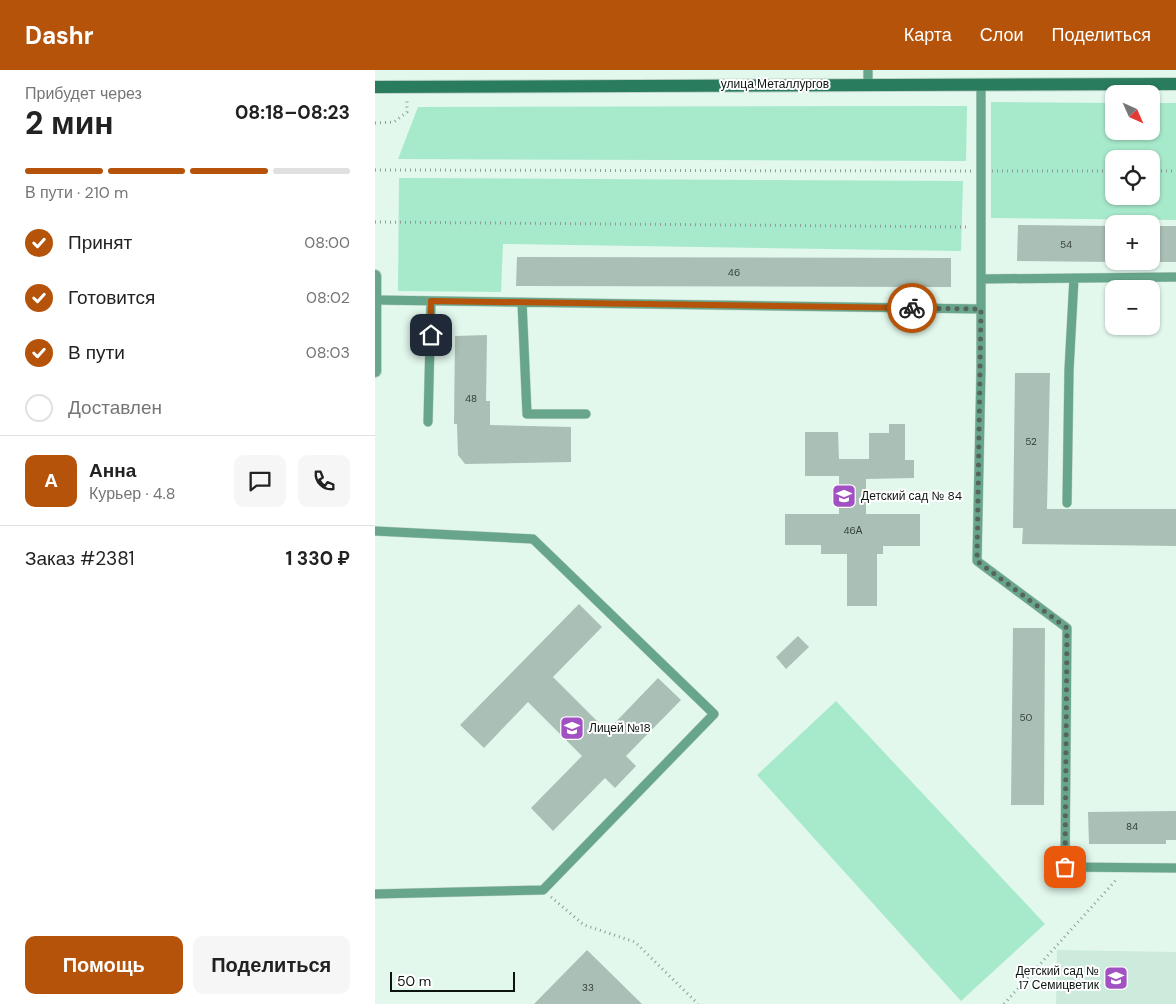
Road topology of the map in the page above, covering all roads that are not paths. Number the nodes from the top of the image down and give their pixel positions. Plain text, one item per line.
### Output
1 (868, 70) edge
2 (868, 84) junction
3 (1176, 84) edge
4 (981, 85) junction
5 (375, 87) edge
6 (375, 276) edge
7 (1176, 276) edge
8 (1074, 278) junction
9 (981, 279) junction
10 (376, 300) edge
11 (431, 301) junction
12 (522, 302) junction
13 (981, 309) junction
14 (375, 371) edge
15 (586, 414) dead end
16 (428, 422) dead end
17 (1067, 503) dead end
18 (375, 531) edge
19 (1176, 868) edge
20 (375, 894) edge

1 - 2 lane
2 - 4 main road, улица Металлургов
2 - 5 main road, улица Металлургов
3 - 4 main road, улица Металлургов
4 - 9 lane
6 - 10 street
7 - 8 lane
8 - 9 lane
8 - 17 lane
9 - 13 lane
10 - 11 lane
10 - 14 street
11 - 12 lane
11 - 16 lane
12 - 13 lane
12 - 15 lane
13 - 19 lane
18 - 20 lane

